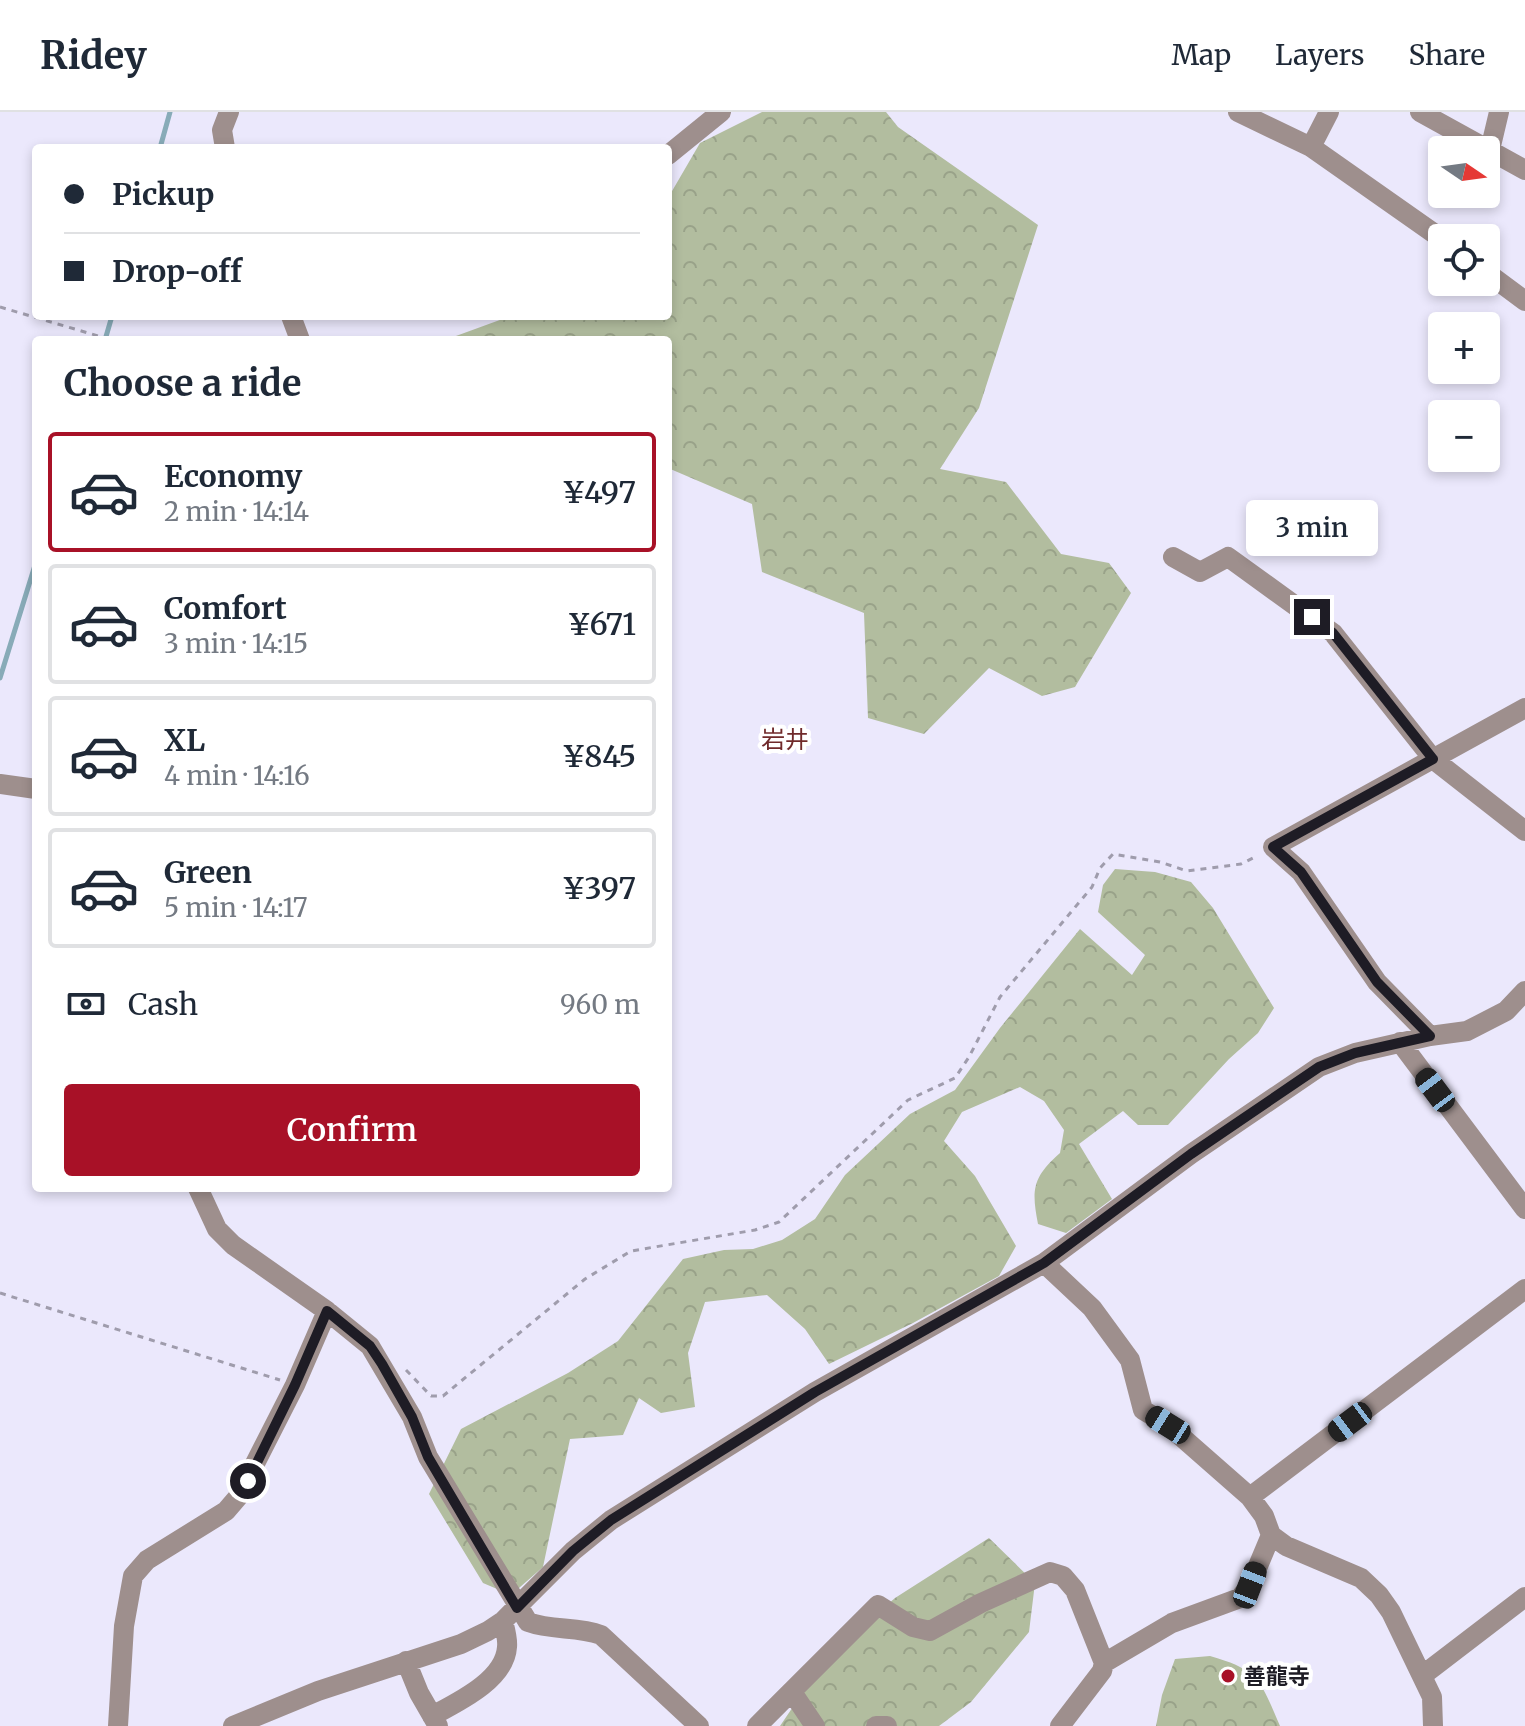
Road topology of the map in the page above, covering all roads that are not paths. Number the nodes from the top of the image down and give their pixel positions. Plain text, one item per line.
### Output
1 (229, 112) edge
2 (721, 112) edge
3 (1238, 112) edge
4 (1329, 112) edge
5 (1420, 112) edge
6 (1499, 112) edge
7 (1464, 136) edge
8 (1493, 136) edge
9 (224, 144) edge
10 (1311, 147) junction
11 (672, 152) edge
12 (1500, 156) edge
13 (1525, 170) edge
14 (1428, 229) edge
15 (1500, 282) edge
16 (1525, 301) edge
17 (1173, 557) dead end
18 (1525, 708) edge
19 (1433, 759) junction
20 (0, 784) edge
21 (32, 788) edge
22 (1525, 831) edge
23 (1525, 991) edge
24 (1430, 1036) junction
25 (1400, 1042) junction
26 (200, 1192) edge
27 (1525, 1209) edge
28 (1044, 1263) junction
29 (1525, 1289) edge
30 (327, 1311) junction
31 (1250, 1497) junction
32 (1271, 1535) junction
33 (1525, 1597) edge
34 (510, 1614) junction
35 (406, 1661) junction
36 (1104, 1663) junction
37 (1423, 1675) junction
38 (792, 1692) junction
39 (435, 1721) edge
40 (118, 1726) edge
41 (233, 1726) edge
42 (699, 1726) edge
43 (757, 1726) edge
44 (815, 1726) edge
45 (876, 1726) edge
46 (887, 1726) edge
47 (1060, 1726) edge
48 (1433, 1726) edge

1 - 9 street
2 - 11 street
3 - 10 street
4 - 10 street
5 - 7 street
6 - 8 street
10 - 14 street
12 - 13 street
15 - 16 street
17 - 19 street
18 - 19 street
19 - 22 street
19 - 24 street
20 - 21 street
23 - 24 street
24 - 25 street
25 - 27 street
25 - 28 street
26 - 30 street
28 - 31 street
28 - 34 street
29 - 31 street
30 - 34 street
30 - 40 street
31 - 32 street
32 - 36 street
32 - 37 street
33 - 37 street
34 - 35 street
34 - 39 street
34 - 42 street
35 - 39 street
35 - 41 street
36 - 38 street
36 - 47 street
37 - 48 street
38 - 43 street
38 - 44 street
45 - 46 street

